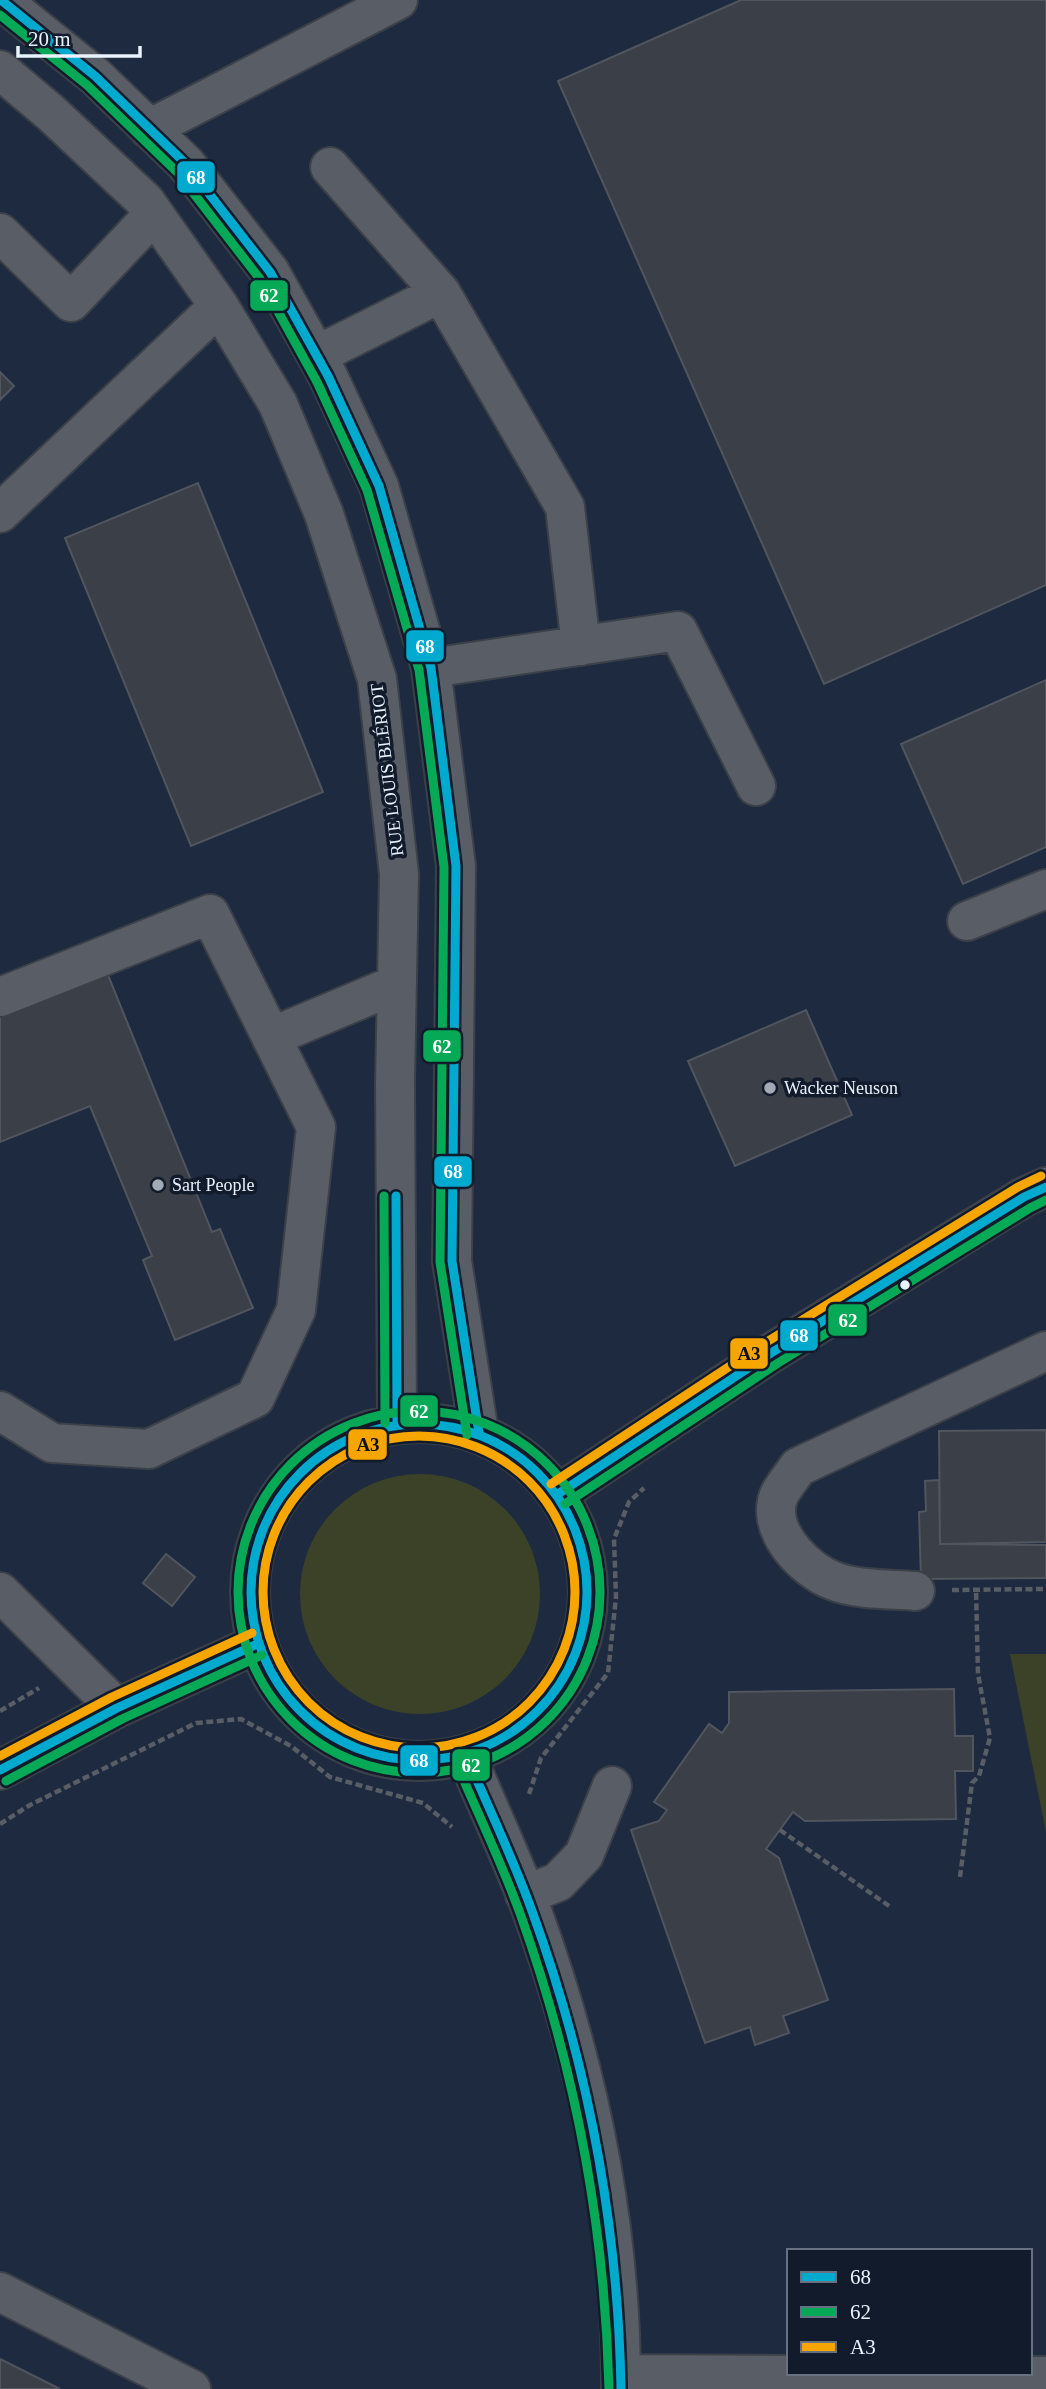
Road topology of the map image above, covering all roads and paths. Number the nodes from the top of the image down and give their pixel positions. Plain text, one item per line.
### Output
1 (1, 0) edge
2 (398, 0) edge
3 (359, 9) edge
4 (0, 70) edge
5 (149, 129) junction
6 (330, 167) dead end
7 (154, 214) junction
8 (0, 233) edge
9 (441, 293) junction
10 (219, 306) junction
11 (317, 355) junction
12 (0, 513) edge
13 (581, 646) junction
14 (431, 668) junction
15 (756, 786) dead end
16 (1046, 889) edge
17 (967, 921) dead end
18 (397, 984) junction
19 (0, 997) edge
20 (271, 1037) junction
21 (1045, 1189) edge
22 (1046, 1351) edge
23 (0, 1411) edge
24 (397, 1423) junction
25 (479, 1433) junction
26 (648, 1484) dead end
27 (558, 1494) junction
28 (1046, 1589) edge
29 (976, 1590) junction
30 (915, 1591) joint
31 (0, 1592) edge
32 (257, 1644) junction
33 (117, 1709) junction
34 (466, 1755) junction
35 (0, 1770) edge
36 (612, 1786) dead end
37 (532, 1806) dead end
38 (0, 1824) edge
39 (780, 1830) dead end
40 (458, 1833) dead end
41 (960, 1877) dead end
42 (525, 1895) junction
43 (892, 1908) dead end
44 (0, 2292) edge
45 (1046, 2376) edge
46 (621, 2381) edge
47 (191, 2389) edge

1 - 5 street
2 - 3 street
3 - 5 street
4 - 7 street, RUE LOUIS BLÉRIOT
5 - 11 street
6 - 9 street
7 - 8 street
7 - 10 street, RUE LOUIS BLÉRIOT
9 - 11 street
9 - 13 street
10 - 12 street
10 - 18 street, RUE LOUIS BLÉRIOT
11 - 14 street
13 - 14 street
13 - 15 street
14 - 25 street
16 - 17 street
18 - 20 street
18 - 24 street, RUE LOUIS BLÉRIOT
19 - 20 street
20 - 23 street
21 - 27 street
22 - 30 street
24 - 25 street
24 - 32 street
25 - 27 street
26 - 37 path
27 - 34 street
28 - 29 path
29 - 30 path
29 - 41 path
31 - 33 street
32 - 33 street
32 - 34 street
33 - 35 street
34 - 42 street
36 - 42 street
38 - 40 path
39 - 43 path
42 - 46 street
44 - 47 street
45 - 46 street

